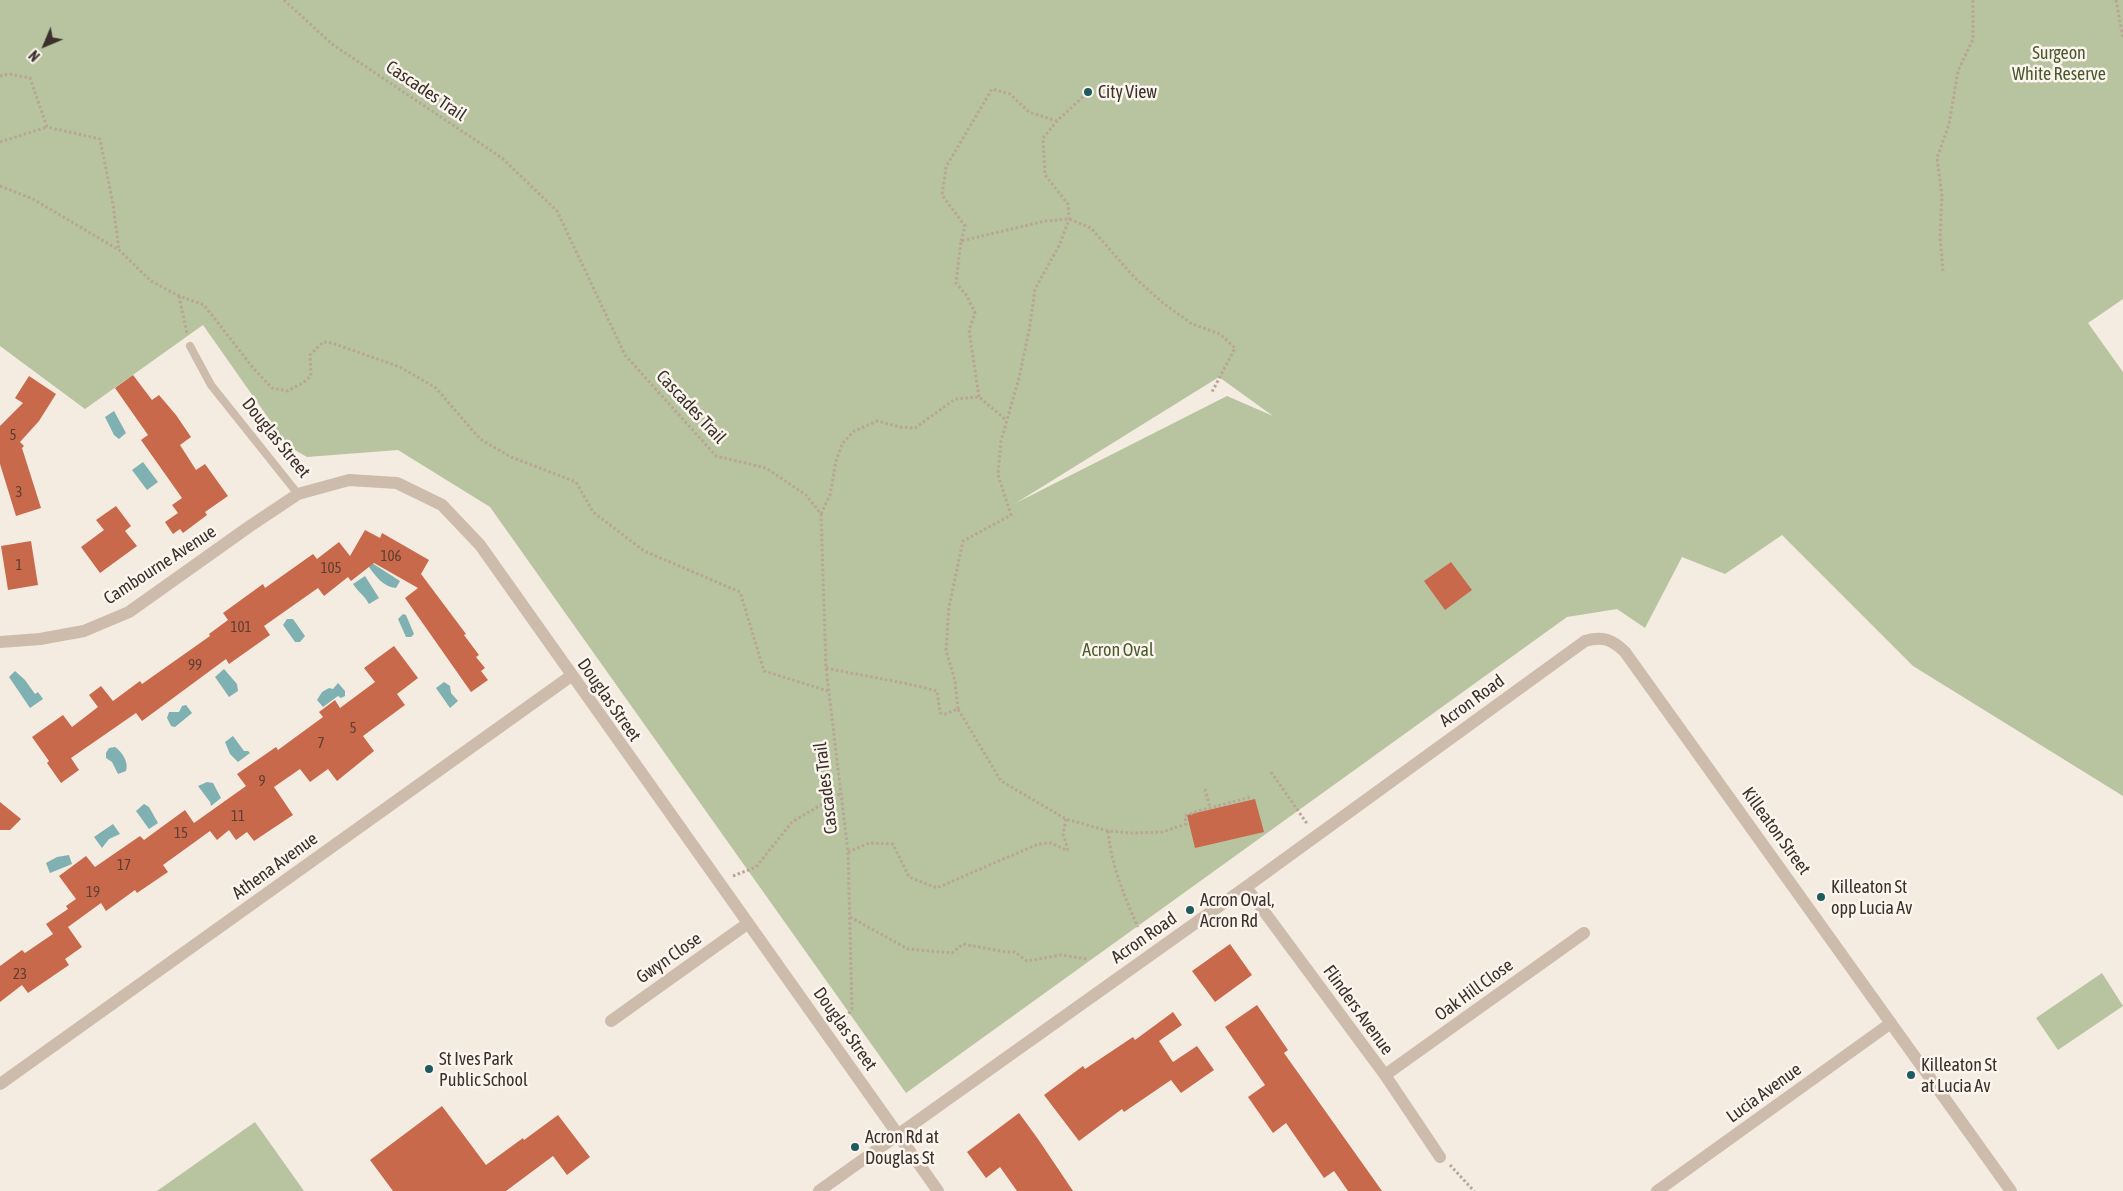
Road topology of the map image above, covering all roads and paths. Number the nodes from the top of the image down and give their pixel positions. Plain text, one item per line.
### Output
1 (284, 0) edge
2 (1973, 0) edge
3 (2116, 0) edge
4 (2123, 38) edge
5 (0, 76) edge
6 (1088, 92) dead end
7 (1057, 121) junction
8 (47, 127) junction
9 (0, 142) edge
10 (0, 186) edge
11 (1069, 219) junction
12 (961, 241) junction
13 (119, 250) junction
14 (1943, 272) dead end
15 (179, 296) junction
16 (190, 346) joint
17 (1212, 392) dead end
18 (979, 397) junction
19 (1006, 420) junction
20 (298, 494) junction
21 (821, 514) junction
22 (1585, 641) joint
23 (0, 642) edge
24 (826, 668) junction
25 (571, 676) junction
26 (828, 691) junction
27 (958, 709) junction
28 (1271, 772) dead end
29 (1205, 789) dead end
30 (841, 793) junction
31 (1251, 797) dead end
32 (1210, 808) junction
33 (1066, 819) junction
34 (1108, 830) junction
35 (1316, 836) junction
36 (848, 852) junction
37 (718, 883) junction
38 (1246, 887) junction
39 (849, 917) junction
40 (747, 924) junction
41 (1138, 927) dead end
42 (1584, 933) dead end
43 (1088, 959) dead end
44 (611, 1020) dead end
45 (1891, 1023) junction
46 (830, 1038) junction
47 (1385, 1075) junction
48 (0, 1084) edge
49 (898, 1134) junction
50 (1440, 1157) joint
51 (819, 1191) edge
52 (938, 1191) edge
53 (1474, 1191) edge
54 (1657, 1191) edge
55 (2011, 1191) edge

1 - 21 path, Cascades Trail
2 - 14 path
3 - 4 path
5 - 8 path
6 - 7 path
7 - 11 path
7 - 12 path
8 - 9 path
8 - 13 path
10 - 13 path
11 - 12 path
11 - 17 path
11 - 19 path
12 - 18 path
13 - 15 path
15 - 16 path
15 - 26 path
16 - 20 lane, Douglas Street
18 - 19 path
18 - 21 path
19 - 27 path
20 - 23 street, Cambourne Avenue
20 - 25 street, Douglas Street
21 - 24 path, Cascades Trail
22 - 35 street, Acron Road
22 - 45 street, Killeaton Street
24 - 26 path, Cascades Trail
24 - 27 path
25 - 37 street, Douglas Street
25 - 48 street, Athena Avenue
26 - 30 path, Cascades Trail
27 - 33 path
28 - 35 path
29 - 32 path
30 - 36 path, Cascades Trail
30 - 37 path
31 - 32 path
32 - 34 path
33 - 34 path
33 - 36 path
34 - 41 path
35 - 38 street, Acron Road
36 - 39 path, Cascades Trail
37 - 40 street, Douglas Street
38 - 47 street, Flinders Avenue
38 - 49 street, Acron Road
39 - 43 path
39 - 46 path, Cascades Trail
40 - 44 street, Gwyn Close
40 - 46 street, Douglas Street
42 - 47 street, Oak Hill Close
45 - 54 street, Lucia Avenue
45 - 55 street, Killeaton Street
46 - 49 street, Douglas Street
47 - 50 street, Flinders Avenue
49 - 51 street, Acron Road
49 - 52 street, Douglas Street
50 - 53 path

